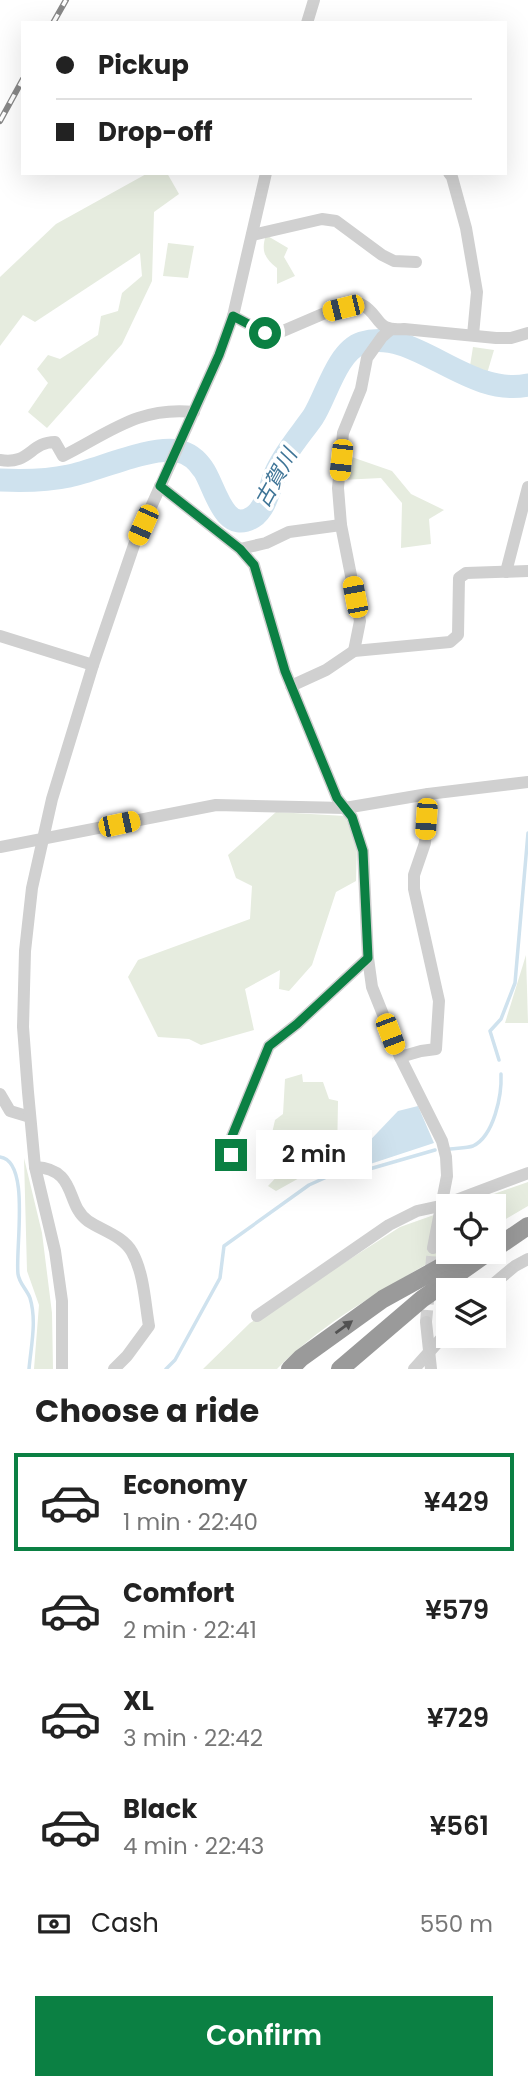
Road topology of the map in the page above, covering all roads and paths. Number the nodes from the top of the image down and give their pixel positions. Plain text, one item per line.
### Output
1 (314, 0) edge
2 (308, 21) edge
3 (266, 175) edge
4 (450, 175) edge
5 (252, 235) junction
6 (416, 262) dead end
7 (233, 316) junction
8 (528, 333) edge
9 (474, 335) junction
10 (383, 338) junction
11 (194, 412) junction
12 (0, 460) edge
13 (160, 486) junction
14 (528, 487) edge
15 (341, 525) junction
16 (240, 549) junction
17 (528, 571) edge
18 (506, 572) junction
19 (0, 636) edge
20 (354, 651) junction
21 (93, 665) junction
22 (291, 686) junction
23 (528, 782) edge
24 (428, 794) junction
25 (345, 808) junction
26 (43, 840) junction
27 (0, 847) edge
28 (368, 958) junction
29 (400, 1058) junction
30 (0, 1094) edge
31 (30, 1117) junction
32 (231, 1155) dead end
33 (35, 1167) junction
34 (528, 1172) edge
35 (443, 1194) edge
36 (471, 1194) edge
37 (436, 1207) edge
38 (528, 1219) edge
39 (528, 1226) edge
40 (436, 1230) edge
41 (506, 1231) edge
42 (506, 1241) edge
43 (433, 1248) tunnel mouth
44 (528, 1259) edge
45 (446, 1264) edge
46 (472, 1264) edge
47 (502, 1278) edge
48 (257, 1316) dead end
49 (426, 1322) tunnel mouth
50 (436, 1346) edge
51 (429, 1354) junction
52 (345, 1365) edge
53 (62, 1369) edge
54 (114, 1369) edge
55 (290, 1369) edge
56 (414, 1369) edge
57 (431, 1369) edge

1 - 2 street
3 - 5 street
4 - 9 street
5 - 6 street
5 - 7 street
7 - 10 street
7 - 11 street
8 - 9 street
9 - 10 street
10 - 15 street
11 - 12 street
11 - 13 street
13 - 16 street
13 - 21 street
14 - 18 street
15 - 16 street
15 - 20 street
16 - 22 street
17 - 18 street
18 - 20 street
19 - 21 street
20 - 22 street
21 - 26 street
22 - 25 street
23 - 24 street
24 - 25 street
24 - 29 street
25 - 26 street
25 - 28 street
26 - 27 street
26 - 31 street
28 - 29 street
28 - 32 street
29 - 35 street
30 - 31 street
31 - 33 street
33 - 53 street
33 - 54 street
34 - 36 street
37 - 48 street
38 - 41 highway
39 - 42 highway
40 - 43 street
44 - 47 street
55 -> 45 highway
46 - 52 highway
49 - 51 street
50 - 51 street
51 - 56 street
51 - 57 street

